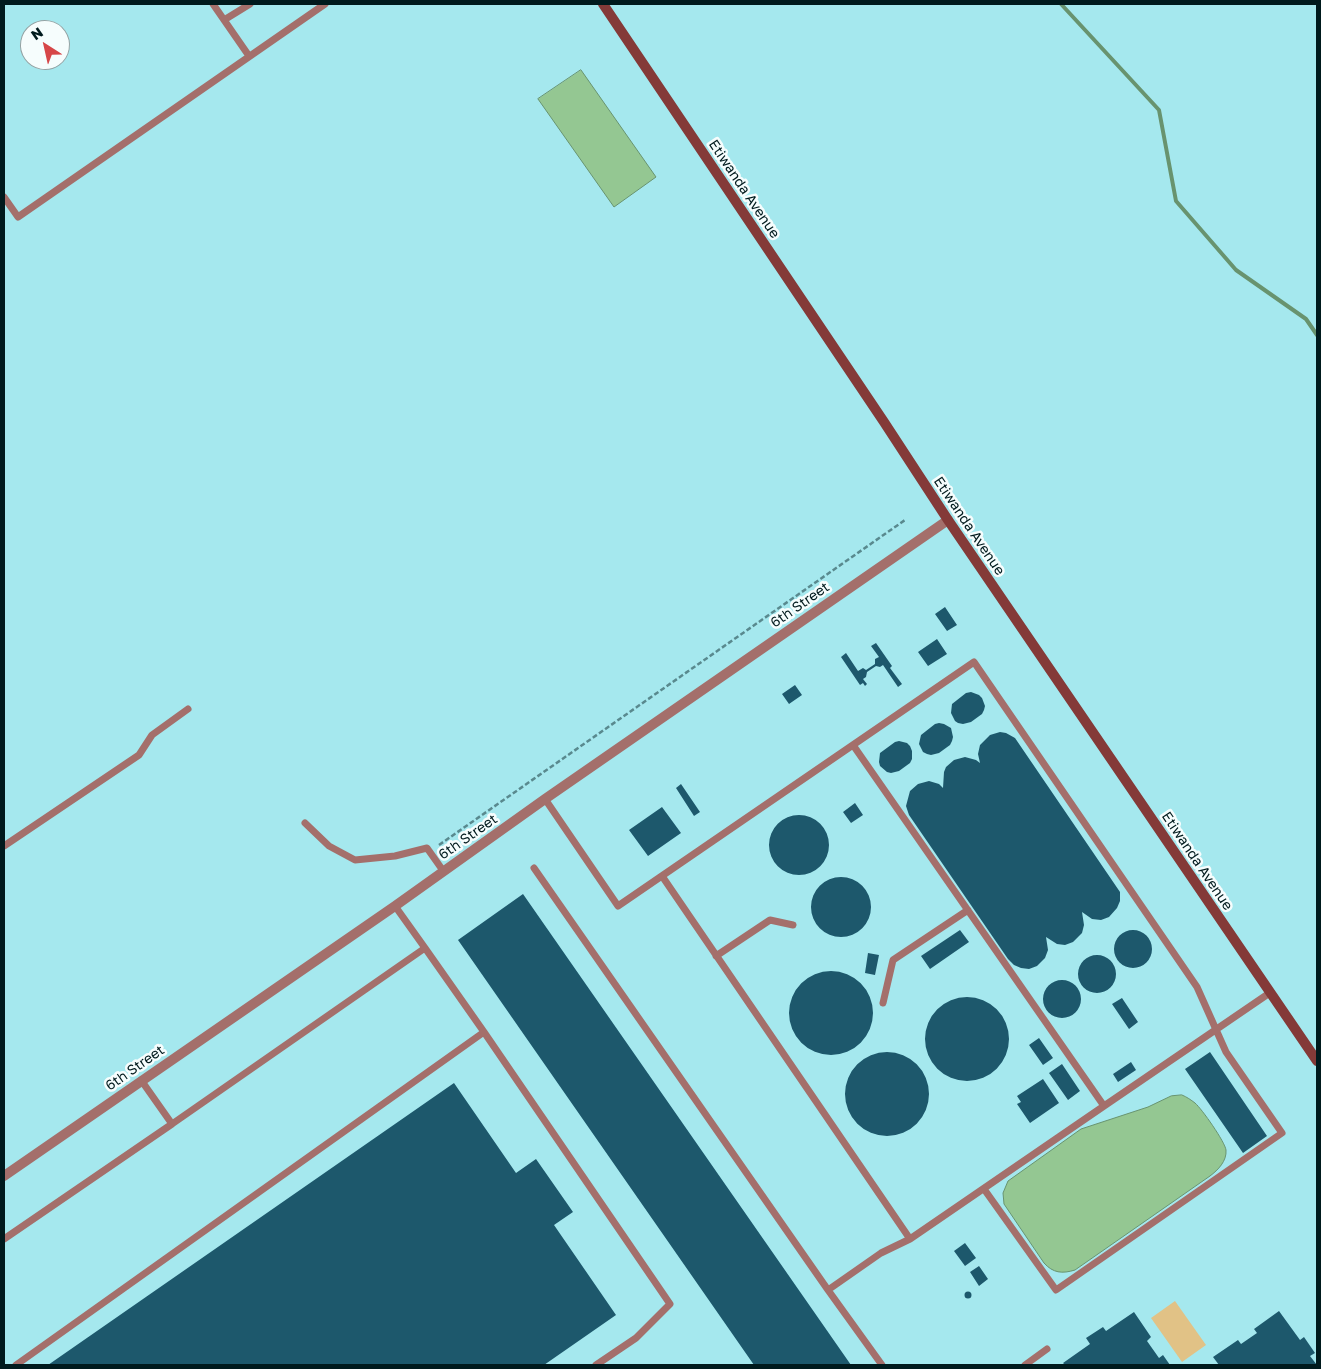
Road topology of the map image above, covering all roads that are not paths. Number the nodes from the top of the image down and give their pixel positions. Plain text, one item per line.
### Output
1 (213, 4) edge
2 (250, 4) edge
3 (325, 4) edge
4 (603, 4) edge
5 (224, 20) junction
6 (249, 56) junction
7 (4, 197) edge
8 (948, 520) junction
9 (188, 709) dead end
10 (853, 745) junction
11 (545, 799) junction
12 (305, 822) dead end
13 (4, 846) edge
14 (534, 868) dead end
15 (444, 872) junction
16 (662, 876) junction
17 (395, 906) junction
18 (968, 910) junction
19 (793, 924) dead end
20 (425, 948) junction
21 (716, 956) junction
22 (1270, 992) junction
23 (883, 1003) dead end
24 (1216, 1029) junction
25 (484, 1032) junction
26 (1317, 1060) edge
27 (141, 1080) junction
28 (1104, 1106) junction
29 (172, 1124) junction
30 (4, 1176) edge
31 (984, 1188) junction
32 (4, 1239) edge
33 (910, 1239) junction
34 (828, 1290) junction
35 (1047, 1349) dead end
36 (16, 1365) edge
37 (596, 1365) edge
38 (882, 1365) edge
39 (1025, 1365) edge

1 - 5 lane
2 - 5 lane
3 - 6 lane
4 - 8 main road, Etiwanda Avenue
5 - 6 lane
6 - 7 lane
8 - 11 street, 6th Street
8 - 22 main road, Etiwanda Avenue
9 - 13 lane
10 - 16 lane
10 - 18 lane
10 - 24 lane
11 - 15 street, 6th Street
11 - 16 lane
12 - 15 lane
14 - 34 lane
15 - 17 street, 6th Street
16 - 21 lane
17 - 20 lane
17 - 27 street, 6th Street
18 - 23 lane
18 - 28 lane
19 - 21 lane
20 - 25 lane
20 - 29 lane
21 - 33 lane
22 - 24 lane
22 - 26 main road, Etiwanda Avenue
24 - 28 lane
24 - 31 lane
25 - 36 lane
25 - 37 lane
27 - 29 lane
27 - 30 street, 6th Street
28 - 31 lane
29 - 32 lane
31 - 33 lane
33 - 34 lane
34 - 38 lane
35 - 39 lane

